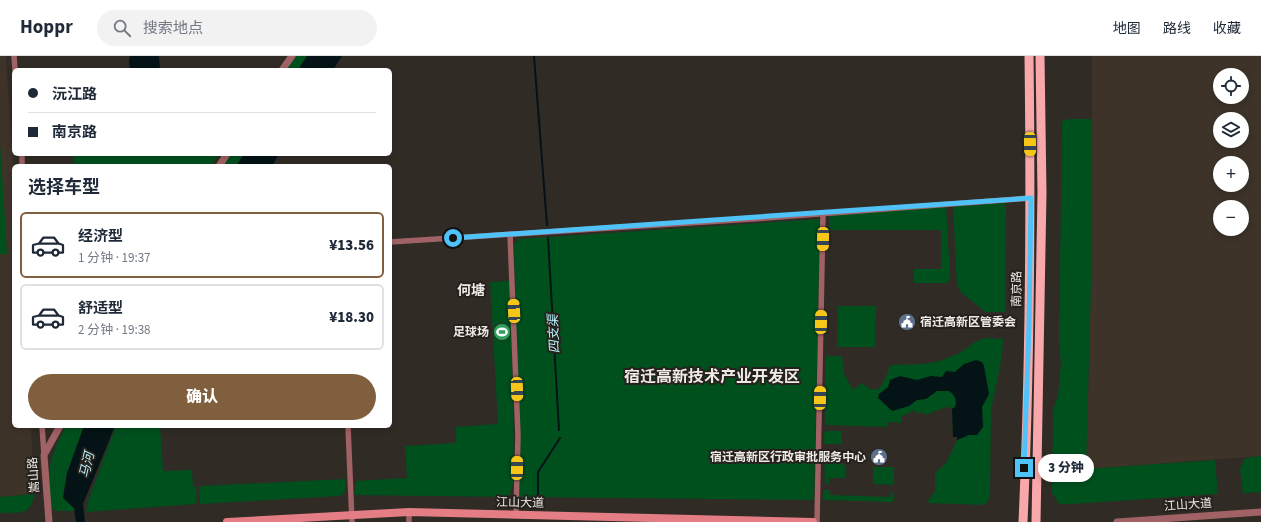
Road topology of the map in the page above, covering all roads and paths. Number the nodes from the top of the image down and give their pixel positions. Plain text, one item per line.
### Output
1 (14, 56) edge
2 (292, 56) edge
3 (1029, 56) edge
4 (1040, 56) edge
5 (15, 68) edge
6 (283, 68) edge
7 (1031, 198) junction
8 (823, 213) junction
9 (510, 234) junction
10 (392, 242) edge
11 (42, 428) edge
12 (59, 428) edge
13 (348, 428) edge
14 (44, 455) junction
15 (409, 512) junction
16 (1261, 512) edge
17 (516, 514) junction
18 (352, 518) edge
19 (49, 522) edge
20 (227, 522) edge
21 (409, 522) edge
22 (813, 522) edge
23 (817, 522) edge
24 (1022, 522) edge
25 (1036, 522) edge
26 (1117, 522) edge

1 - 5 street
2 - 6 street
3 - 7 main road, 南京路
4 - 25 main road, 南京路
7 - 8 street
7 - 24 main road, 南京路
8 - 9 street
8 - 23 street
9 - 10 street
9 - 17 street
11 - 14 street, 嵩山路
12 - 14 street
13 - 18 street
14 - 19 street, 嵩山路
15 - 17 main road, 江山大道
15 - 18 main road, 江山大道
15 - 21 street
16 - 26 street, 江山大道
17 - 22 main road, 江山大道
18 - 20 main road, 江山大道

